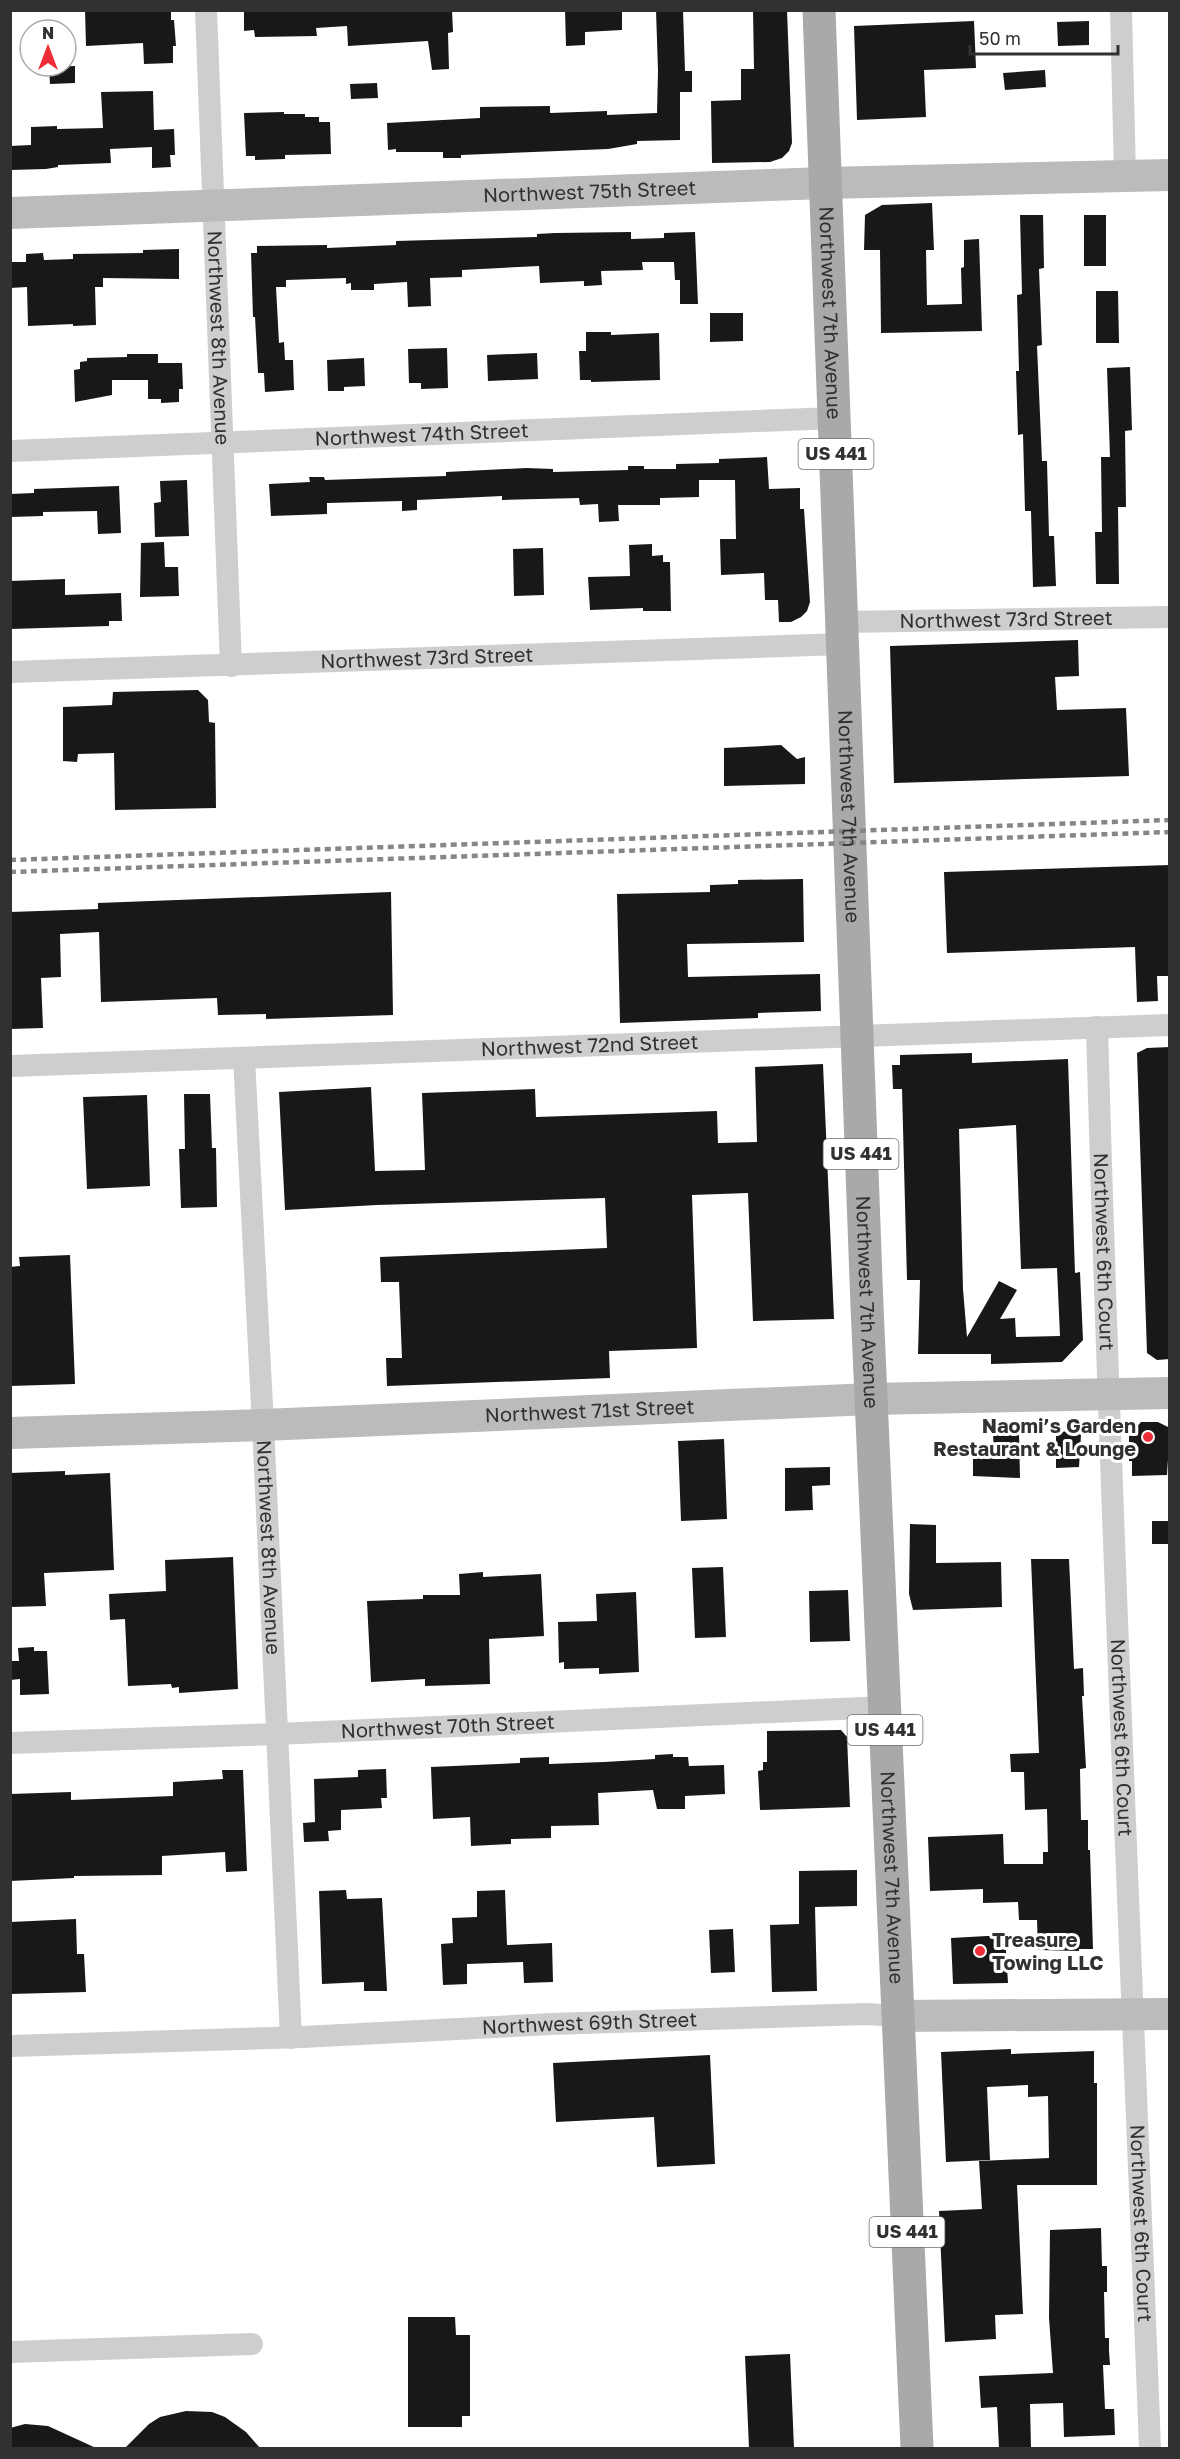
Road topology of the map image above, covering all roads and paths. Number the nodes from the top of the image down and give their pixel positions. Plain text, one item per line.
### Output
1 (206, 10) edge
2 (819, 10) edge
3 (1121, 10) edge
4 (1170, 175) edge
5 (1125, 176) junction
6 (825, 183) junction
7 (212, 206) junction
8 (10, 213) edge
9 (834, 418) junction
10 (222, 442) junction
11 (10, 451) edge
12 (1170, 617) edge
13 (842, 633) junction
14 (231, 666) junction
15 (10, 672) edge
16 (1170, 1025) edge
17 (1097, 1027) junction
18 (857, 1035) junction
19 (244, 1058) junction
20 (10, 1066) edge
21 (1170, 1393) edge
22 (1107, 1395) junction
23 (871, 1399) junction
24 (263, 1425) junction
25 (10, 1433) edge
26 (884, 1707) junction
27 (277, 1734) junction
28 (10, 1743) edge
29 (1170, 2014) edge
30 (1134, 2015) junction
31 (898, 2016) junction
32 (291, 2038) junction
33 (10, 2046) edge
34 (252, 2344) dead end
35 (10, 2352) edge
36 (917, 2448) edge
37 (1150, 2448) edge

1 - 7 street, Northwest 8th Avenue
2 - 6 main road, Northwest 7th Avenue / US 441
3 - 5 street
4 - 5 street, Northwest 75th Street
5 - 6 street, Northwest 75th Street
6 - 7 street, Northwest 75th Street
6 - 9 main road, Northwest 7th Avenue / US 441
7 - 8 street, Northwest 75th Street
7 - 10 street, Northwest 8th Avenue
9 - 10 street, Northwest 74th Street
9 - 13 main road, Northwest 7th Avenue / US 441
10 - 11 street, Northwest 74th Street
10 - 14 street, Northwest 8th Avenue
12 - 13 street, Northwest 73rd Street
13 - 14 street, Northwest 73rd Street
13 - 18 main road, Northwest 7th Avenue / US 441
14 - 15 street, Northwest 73rd Street
16 - 17 street, Northwest 72nd Street
17 - 18 street, Northwest 72nd Street
17 - 22 street, Northwest 6th Court
18 - 19 street, Northwest 72nd Street
18 - 23 main road, Northwest 7th Avenue / US 441
19 - 20 street, Northwest 72nd Street
19 - 24 street, Northwest 8th Avenue
21 - 22 street, Northwest 71st Street
22 - 23 street, Northwest 71st Street
22 - 30 street, Northwest 6th Court
23 - 24 street, Northwest 71st Street
23 - 26 main road, Northwest 7th Avenue / US 441
24 - 25 street, Northwest 71st Street
24 - 27 street, Northwest 8th Avenue
26 - 27 street, Northwest 70th Street
26 - 31 main road, Northwest 7th Avenue / US 441
27 - 28 street, Northwest 70th Street
27 - 32 street, Northwest 8th Avenue
29 - 30 street, Northwest 69th Street
30 - 31 street, Northwest 69th Street
30 - 37 street, Northwest 6th Court
31 - 32 street, Northwest 69th Street
31 - 36 main road, Northwest 7th Avenue / US 441
32 - 33 street, Northwest 69th Street
34 - 35 street

